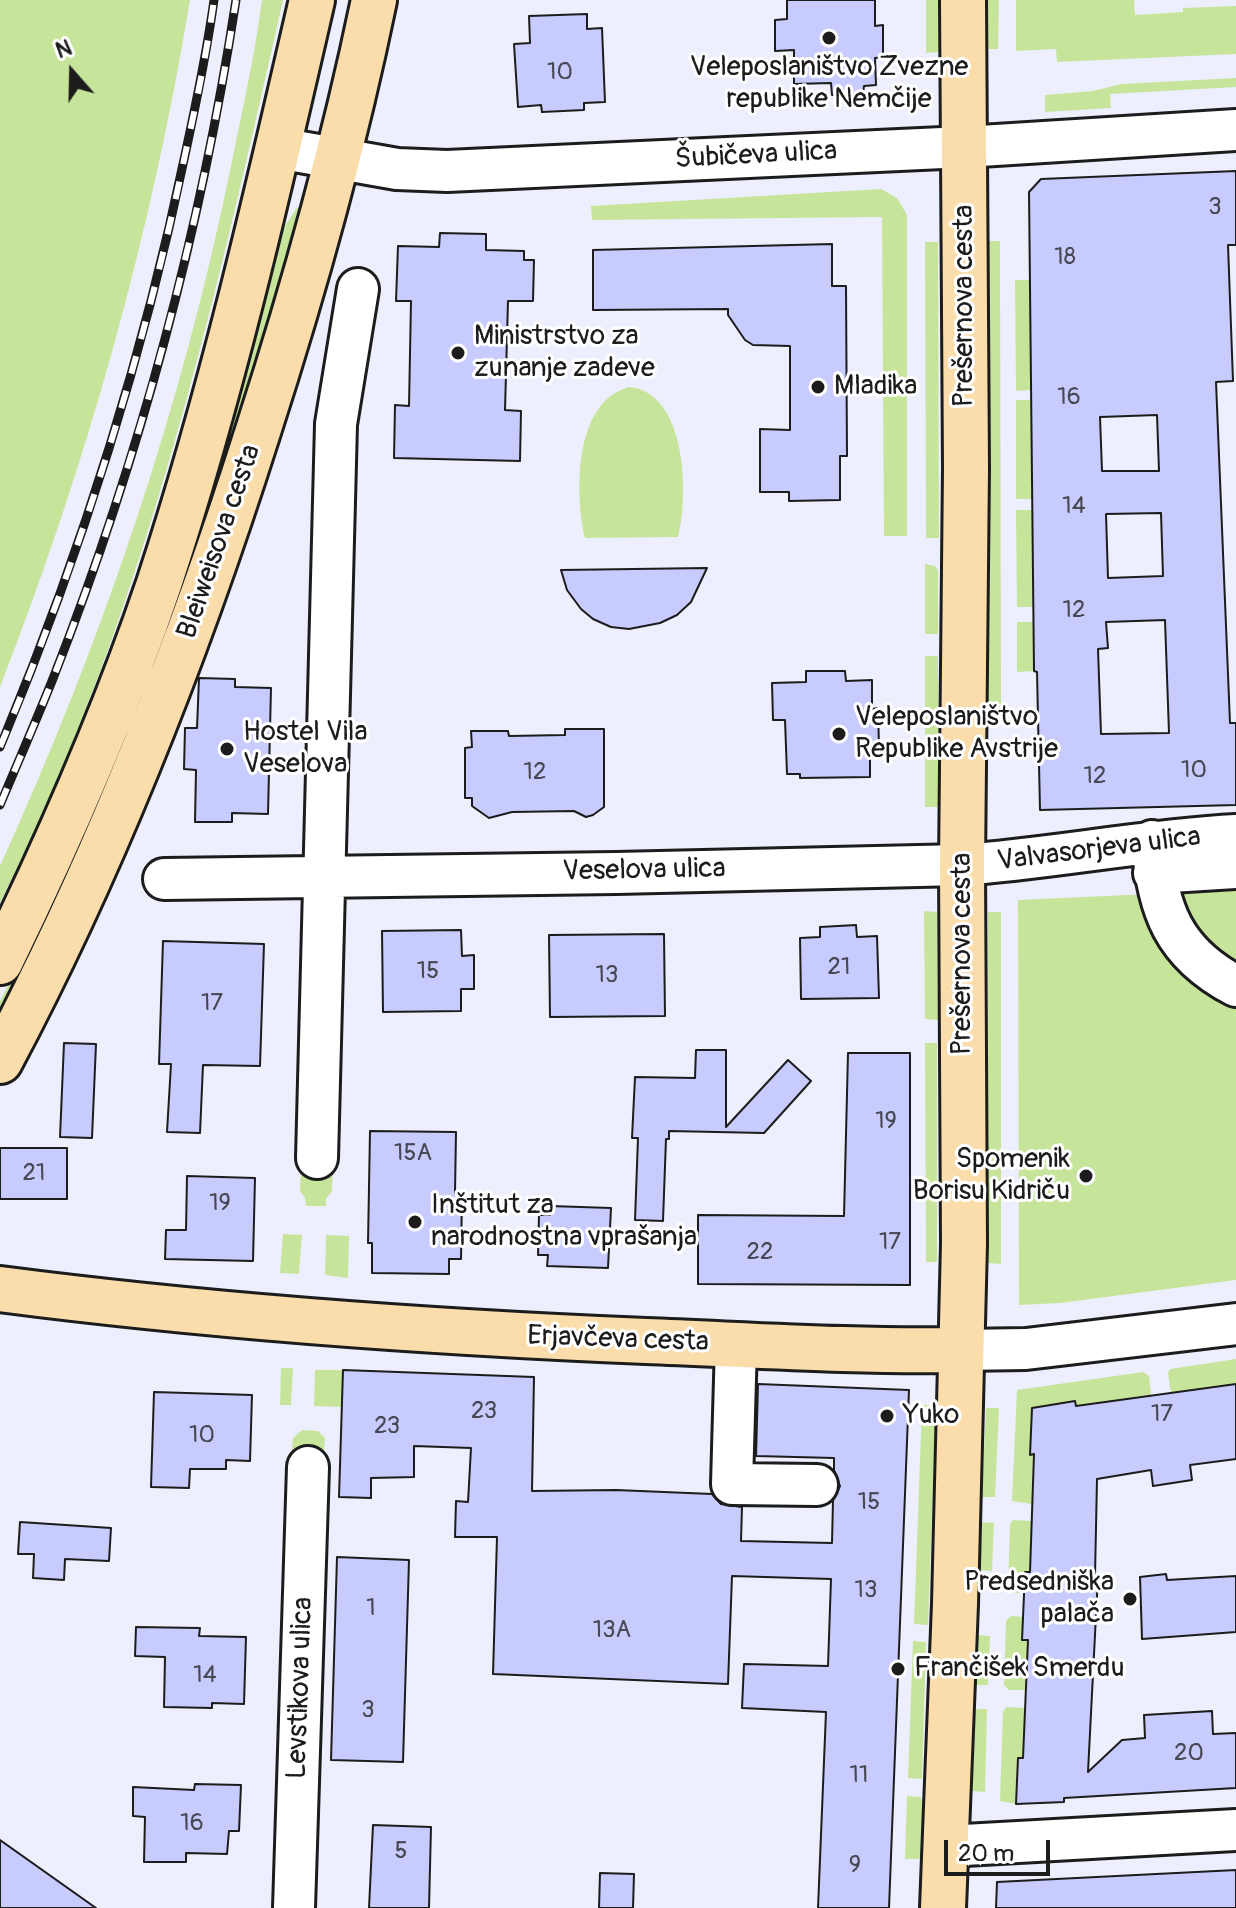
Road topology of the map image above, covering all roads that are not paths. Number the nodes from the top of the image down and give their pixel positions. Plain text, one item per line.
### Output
1 (312, 0) edge
2 (374, 0) edge
3 (963, 0) edge
4 (1236, 130) edge
5 (964, 147) junction
6 (278, 148) junction
7 (339, 159) junction
8 (358, 289) dead end
9 (1236, 835) edge
10 (1153, 857) junction
11 (962, 865) junction
12 (1236, 868) edge
13 (325, 876) junction
14 (164, 879) dead end
15 (0, 962) edge
16 (1236, 986) edge
17 (0, 1061) edge
18 (317, 1158) dead end
19 (0, 1289) edge
20 (1236, 1324) edge
21 (736, 1344) junction
22 (961, 1350) junction
23 (308, 1467) dead end
24 (817, 1485) dead end
25 (1236, 1830) edge
26 (946, 1846) junction
27 (294, 1908) edge
28 (943, 1908) edge

1 - 6 main road, Bleiweisova cesta
2 - 7 main road, Bleiweisova cesta
3 - 5 main road, Prešernova cesta
4 - 5 street, Šubičeva ulica
5 - 7 street, Šubičeva ulica
5 - 11 main road, Prešernova cesta
6 - 7 street, Šubičeva ulica
6 - 15 main road, Bleiweisova cesta
7 - 17 main road, Bleiweisova cesta
8 - 13 street
9 - 10 street, Valvasorjeva ulica
10 - 11 street, Valvasorjeva ulica
10 - 12 street
10 - 16 street
11 - 13 street, Veselova ulica
11 - 22 main road, Prešernova cesta
13 - 14 street, Veselova ulica
13 - 18 street
19 - 21 main road, Erjavčeva cesta
20 - 22 street, Erjavčeva cesta
21 - 22 main road, Erjavčeva cesta
21 - 24 street
22 - 26 main road, Prešernova cesta
23 - 27 street, Levstikova ulica
25 - 26 street
26 - 28 main road, Prešernova cesta

